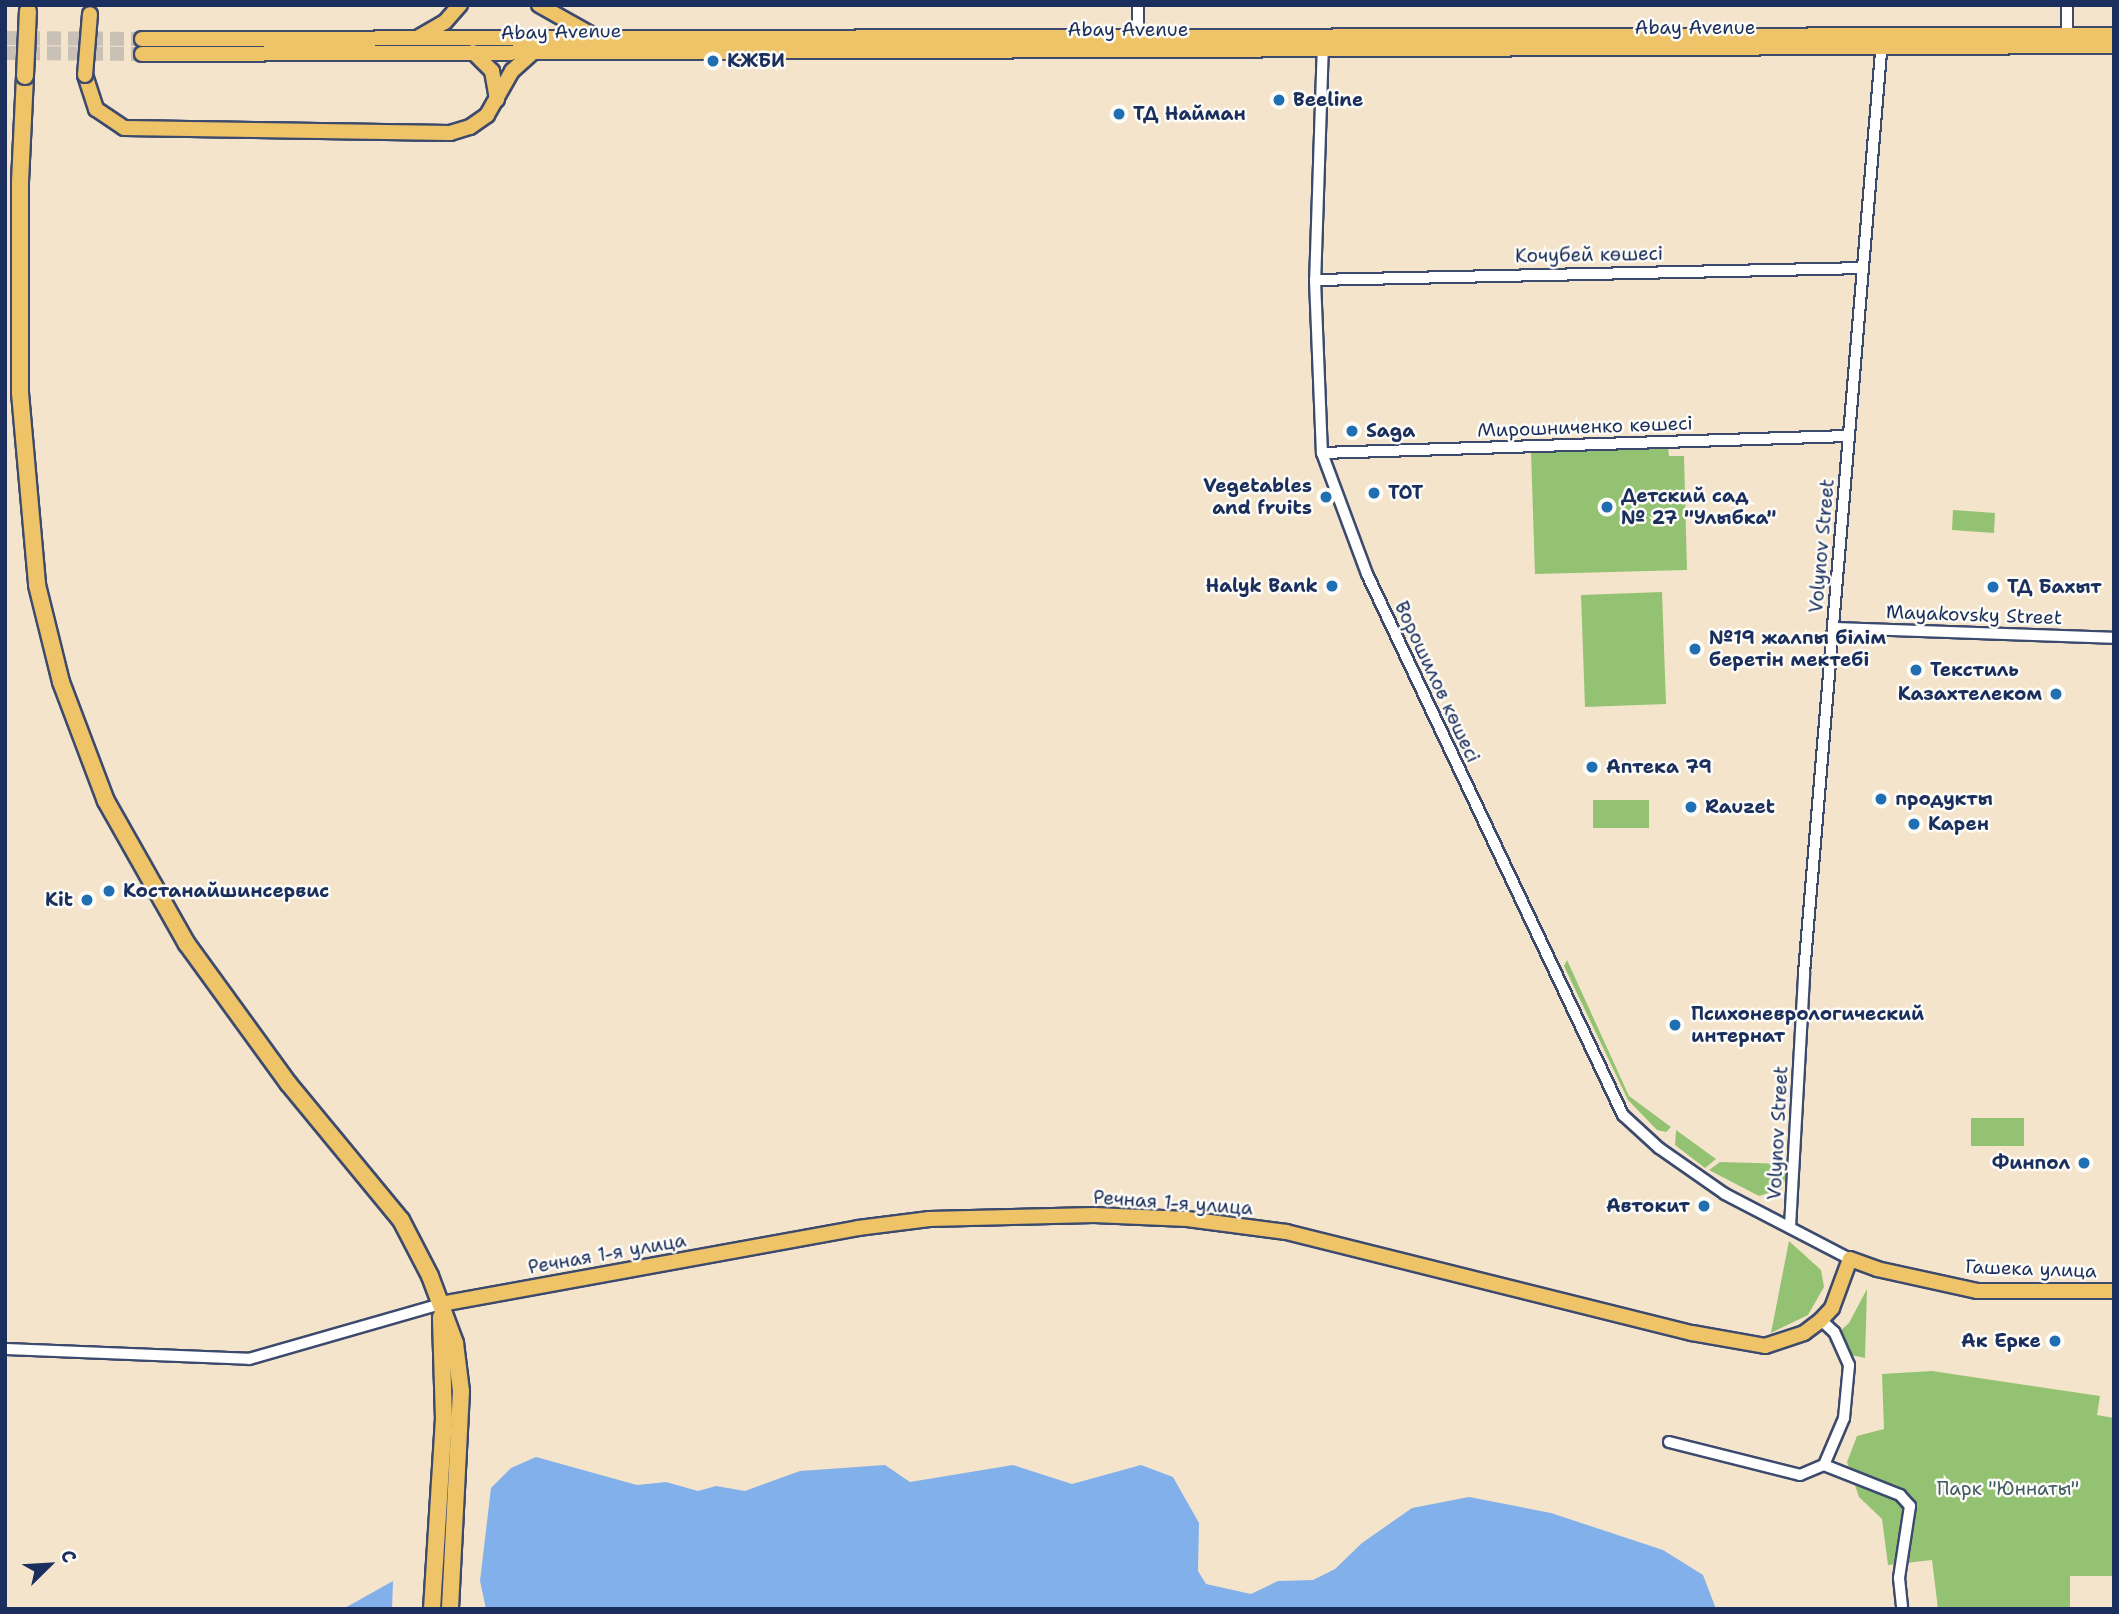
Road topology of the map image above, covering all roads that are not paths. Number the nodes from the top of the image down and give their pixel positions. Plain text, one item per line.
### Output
1 (460, 5) edge
2 (539, 5) edge
3 (1138, 5) edge
4 (2067, 5) edge
5 (28, 8) edge
6 (90, 10) edge
7 (2114, 35) edge
8 (2067, 36) junction
9 (595, 37) junction
10 (142, 38) tunnel mouth
11 (416, 39) junction
12 (1882, 42) junction
13 (1138, 43) junction
14 (1323, 43) junction
15 (2114, 46) edge
16 (534, 51) junction
17 (473, 52) junction
18 (142, 54) tunnel mouth
19 (497, 100) junction
20 (13, 150) edge
21 (1863, 268) junction
22 (1315, 280) junction
23 (1849, 436) junction
24 (1322, 453) junction
25 (1833, 628) junction
26 (2114, 638) edge
27 (1790, 1227) junction
28 (1850, 1259) junction
29 (2114, 1291) edge
30 (441, 1304) junction
31 (1821, 1320) junction
32 (5, 1349) edge
33 (1668, 1443) dead end
34 (1824, 1465) junction
35 (432, 1609) edge
36 (450, 1609) edge
37 (1902, 1609) edge

1 - 11 main road
2 - 9 main road
3 - 13 street
4 - 8 street
5 - 20 highway, bridge
6 - 19 main road, bridge
7 - 8 main road, Abay Avenue
8 - 12 main road, Abay Avenue
9 - 11 main road, Abay Avenue
9 - 13 main road, Abay Avenue
10 - 11 main road, Abay Avenue
12 - 14 main road, Abay Avenue
12 - 15 main road, Abay Avenue
12 - 21 street, Volynov Street
13 - 14 main road, Abay Avenue
13 - 16 main road, Abay Avenue
14 - 22 street, Ворошилов көшесі
16 - 17 main road, Abay Avenue
16 - 19 main road
17 - 18 main road, Abay Avenue
17 - 19 main road
20 - 30 highway
21 - 22 street, Кочубей көшесі
21 - 23 street, Volynov Street
22 - 24 street, Ворошилов көшесі
23 - 24 street, Мирошниченко көшесі
23 - 25 street, Volynov Street
24 - 27 street, Ворошилов көшесі
25 - 26 street, Mayakovsky Street
25 - 27 street, Volynov Street
27 - 28 street, Гашека улица
28 - 29 main road, Гашека улица
28 - 31 main road, Речная 1-я улица
30 - 31 main road, Речная 1-я улица
30 - 32 street
30 - 35 highway
30 - 36 highway
31 - 34 street
33 - 34 street
34 - 37 street

